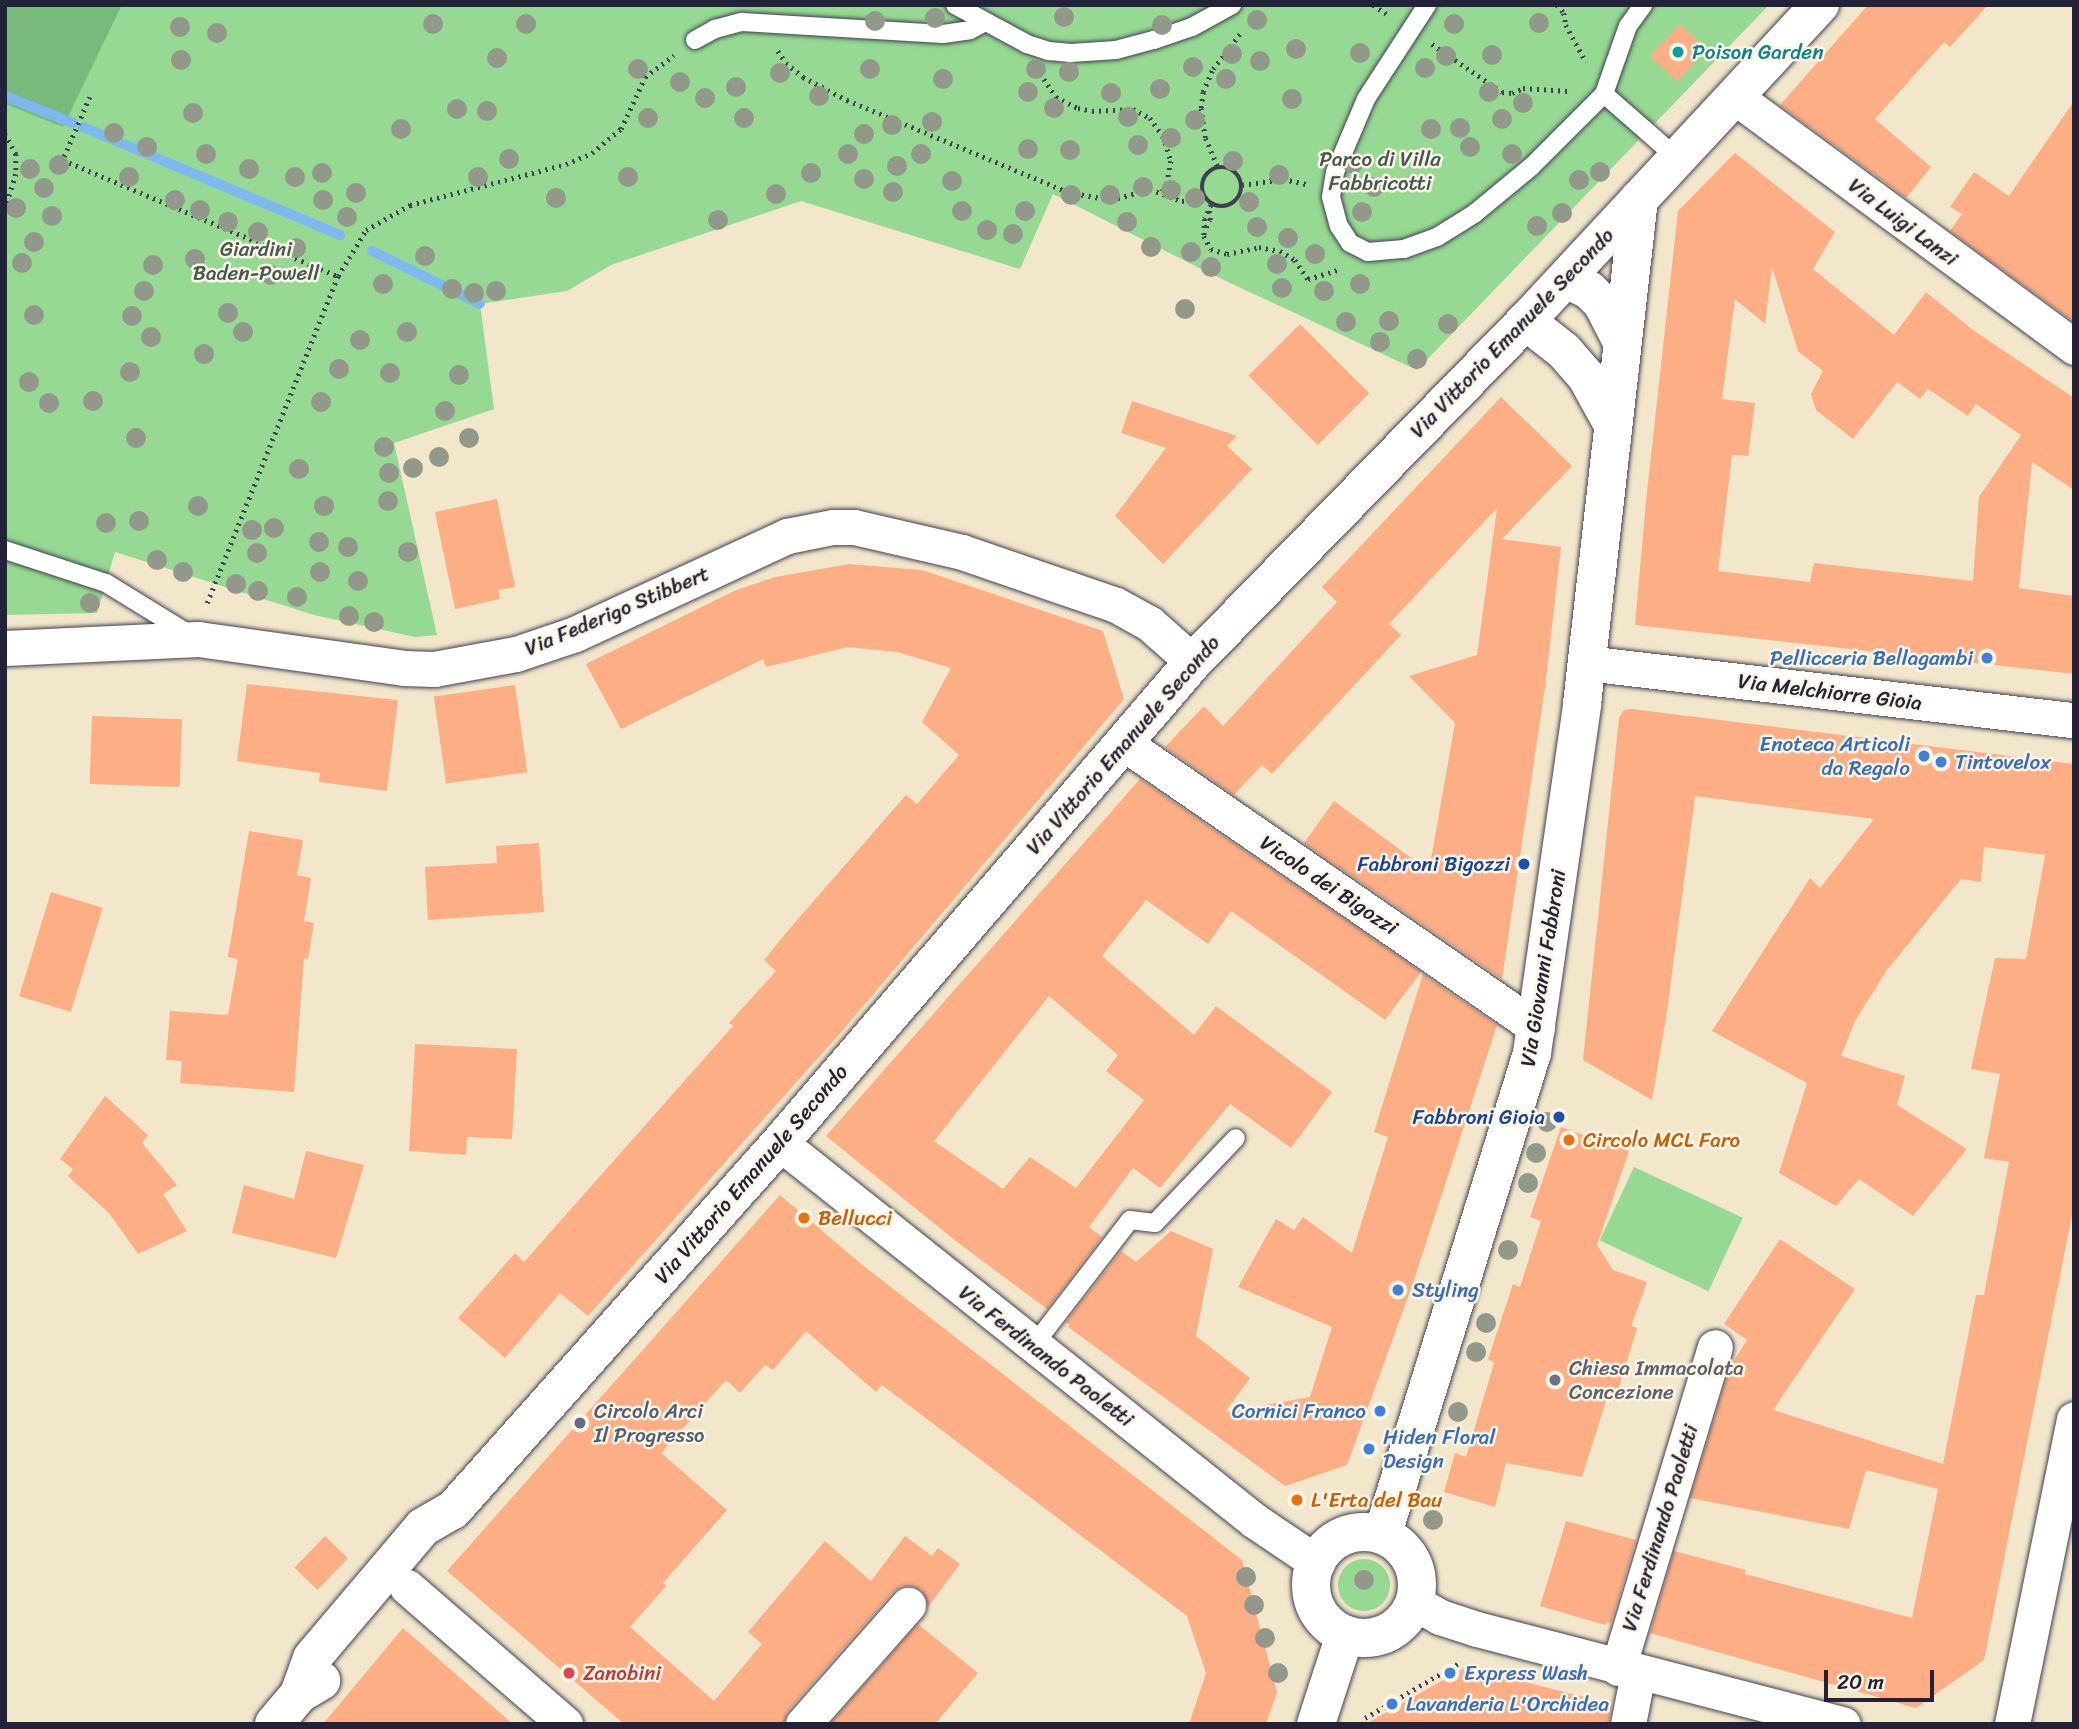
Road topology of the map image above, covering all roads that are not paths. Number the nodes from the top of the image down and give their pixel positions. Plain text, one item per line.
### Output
1 (955, 5) edge
2 (1232, 5) edge
3 (1427, 5) edge
4 (1643, 5) edge
5 (1820, 5) edge
6 (985, 22) junction
7 (695, 40) dead end
8 (1604, 94) junction
9 (1734, 96) junction
10 (1676, 156) junction
11 (1639, 199) junction
12 (1566, 279) junction
13 (1526, 321) junction
14 (1621, 340) junction
15 (2074, 347) edge
16 (1613, 425) junction
17 (5, 551) edge
18 (198, 639) junction
19 (5, 648) edge
20 (1193, 662) junction
21 (1586, 663) junction
22 (2074, 720) edge
23 (1122, 742) junction
24 (1537, 1028) junction
25 (1236, 1138) dead end
26 (780, 1143) junction
27 (1033, 1346) junction
28 (1715, 1347) dead end
29 (2074, 1419) edge
30 (453, 1510) junction
31 (1383, 1533) junction
32 (1317, 1563) junction
33 (407, 1587) junction
34 (1413, 1602) junction
35 (908, 1605) dead end
36 (1345, 1635) junction
37 (1628, 1671) junction
38 (299, 1694) junction
39 (274, 1724) edge
40 (565, 1724) edge
41 (803, 1724) edge
42 (1316, 1724) edge
43 (1628, 1724) edge
44 (1843, 1724) edge
45 (2012, 1724) edge

1 - 6 lane
2 - 6 lane
3 - 8 lane
4 - 8 lane
5 - 9 street, Via Vittorio Emanuele Secondo
6 - 7 lane
8 - 10 lane
9 - 10 street, Via Vittorio Emanuele Secondo
9 - 15 street, Via Luigi Lanzi
10 - 11 street, Via Vittorio Emanuele Secondo
11 - 12 street, Via Vittorio Emanuele Secondo
11 - 14 street, Via Giovanni Fabbroni
12 - 13 street, Via Vittorio Emanuele Secondo
12 - 14 street
13 - 16 street
13 - 20 street, Via Vittorio Emanuele Secondo
14 - 16 street, Via Giovanni Fabbroni
16 - 21 street, Via Giovanni Fabbroni
17 - 18 lane
18 - 19 street, Via Federigo Stibbert
18 - 20 street, Via Federigo Stibbert
20 - 23 street, Via Vittorio Emanuele Secondo
21 - 22 street, Via Melchiorre Gioia
21 - 24 street, Via Giovanni Fabbroni
23 - 24 street, Vicolo dei Bigozzi
23 - 26 street, Via Vittorio Emanuele Secondo
24 - 31 street, Via Giovanni Fabbroni
25 - 27 lane
26 - 27 street, Via Ferdinando Paoletti
26 - 30 street, Via Vittorio Emanuele Secondo
27 - 32 street, Via Ferdinando Paoletti
28 - 37 street, Via Ferdinando Paoletti
29 - 45 street
30 - 33 street, Via Vittorio Emanuele Secondo
30 - 38 street, Via Vittorio Emanuele Secondo
31 - 32 street
31 - 34 street
32 - 36 street
33 - 38 street, Via Vittorio Emanuele Secondo
33 - 40 street
34 - 36 street
34 - 37 street
35 - 41 street
36 - 42 street
37 - 43 street, Via Ferdinando Paoletti
37 - 44 street
38 - 39 street, Via Vittorio Emanuele Secondo

